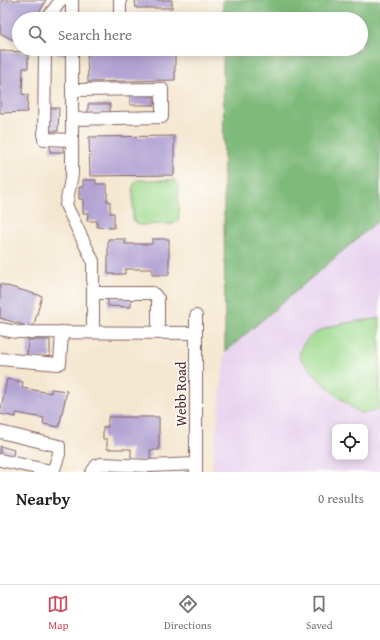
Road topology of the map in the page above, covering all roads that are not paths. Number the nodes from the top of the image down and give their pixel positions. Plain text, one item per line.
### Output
1 (61, 0) edge
2 (72, 0) edge
3 (120, 0) edge
4 (52, 12) edge
5 (72, 12) edge
6 (120, 12) edge
7 (46, 56) edge
8 (72, 56) edge
9 (72, 90) junction
10 (72, 119) junction
11 (72, 140) junction
12 (93, 293) junction
13 (196, 316) dead end
14 (0, 329) edge
15 (62, 332) junction
16 (93, 332) junction
17 (158, 332) junction
18 (196, 333) junction
19 (0, 358) edge
20 (0, 432) edge
21 (0, 460) edge
22 (196, 468) edge
23 (92, 472) edge

1 - 4 street
2 - 5 street
3 - 6 street
7 - 11 street
8 - 9 street
9 - 10 street
9 - 10 street
10 - 11 street
11 - 12 street
12 - 16 street
12 - 17 street
13 - 18 street, Webb Road
14 - 15 street
15 - 16 street
15 - 19 street
16 - 17 street
17 - 18 street
18 - 22 street, Webb Road
20 - 21 street
22 - 23 street

